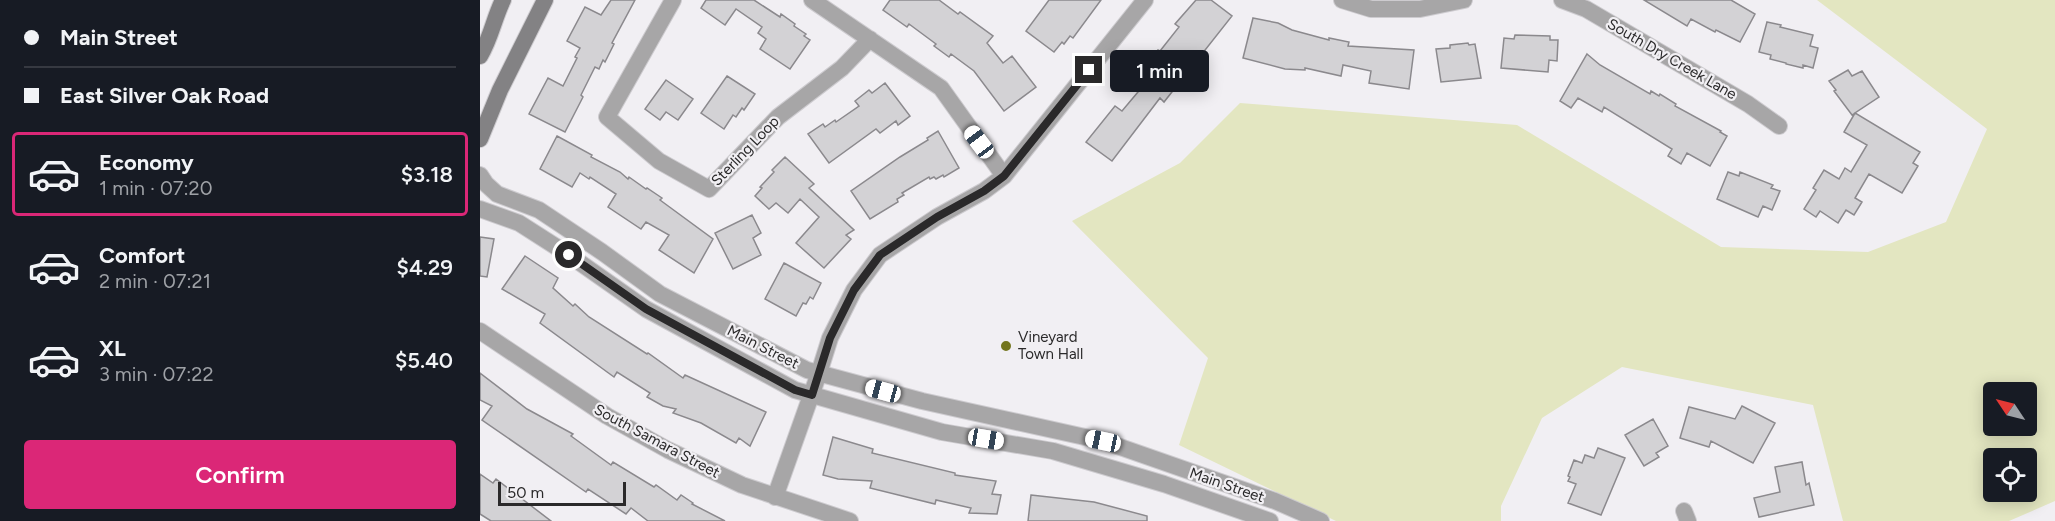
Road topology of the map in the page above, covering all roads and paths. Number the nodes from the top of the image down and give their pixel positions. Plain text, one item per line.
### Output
1 (503, 0) edge
2 (545, 0) edge
3 (673, 0) edge
4 (812, 0) edge
5 (1146, 0) edge
6 (1342, 0) edge
7 (1464, 0) edge
8 (1562, 0) edge
9 (870, 39) junction
10 (480, 56) edge
11 (1779, 126) dead end
12 (480, 139) edge
13 (480, 174) edge
14 (1004, 176) junction
15 (480, 209) edge
16 (480, 331) edge
17 (816, 384) junction
18 (775, 497) junction
19 (1291, 515) edge
20 (850, 521) edge
21 (1270, 521) edge
22 (1321, 521) edge

1 - 10 main road
2 - 12 main road
3 - 9 street, Sterling Loop
4 - 9 street
5 - 14 street
6 - 7 street
8 - 11 street, South Dry Creek Lane
9 - 14 street
13 - 17 street, Main Street
14 - 17 street
15 - 17 street, Main Street
16 - 18 street, South Samara Street
17 - 18 street
17 - 19 street, Main Street
17 - 21 street, Main Street
18 - 20 street, South Samara Street
19 - 22 street, Main Street

